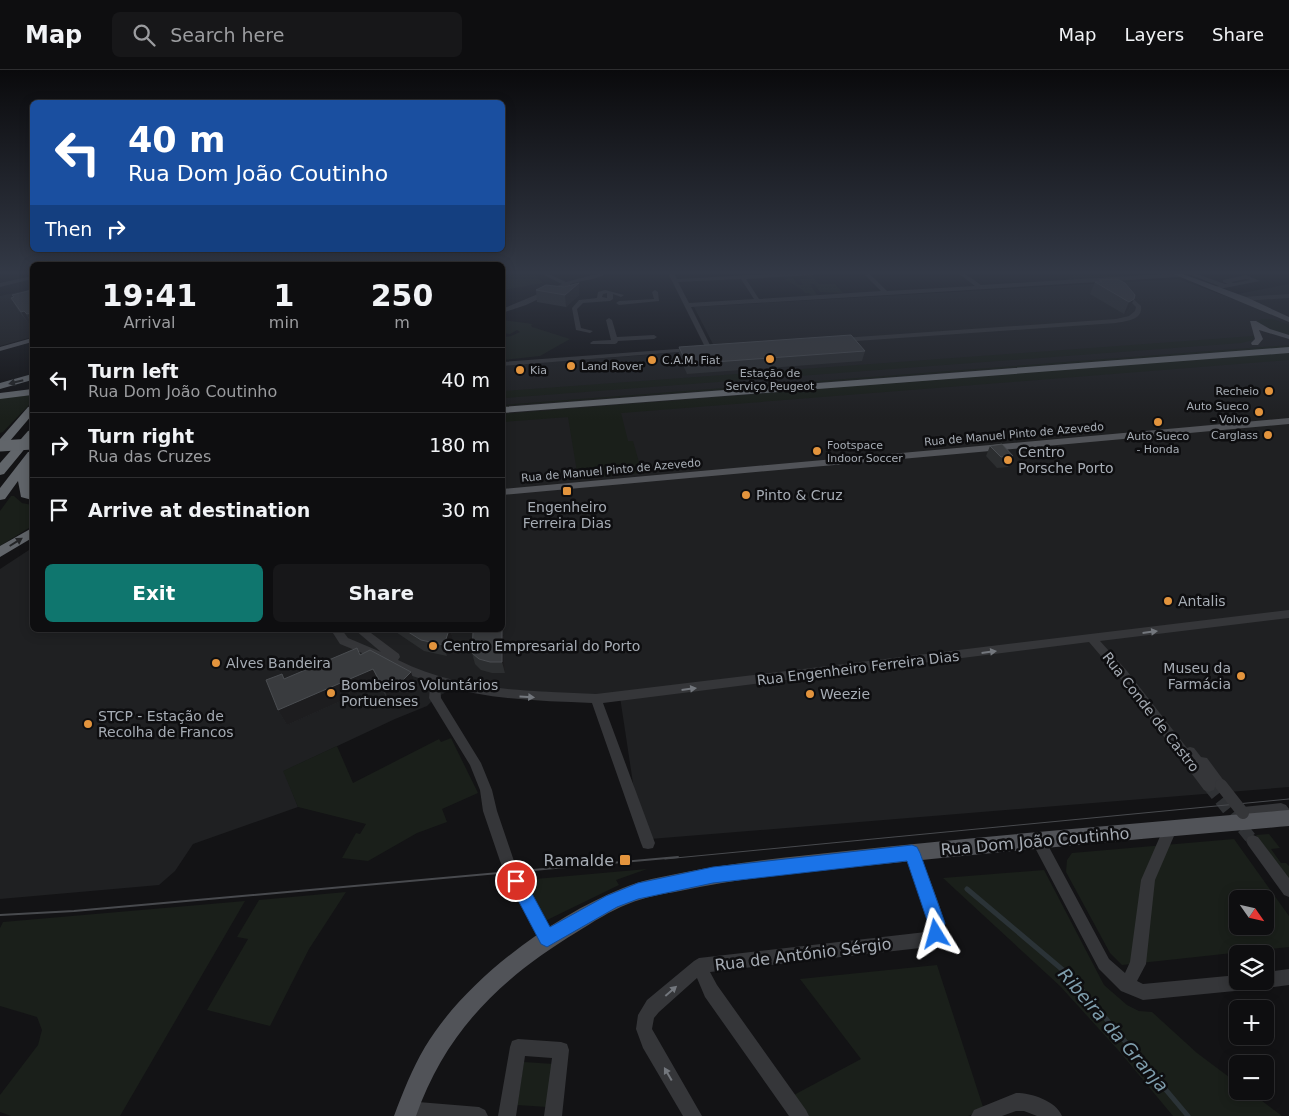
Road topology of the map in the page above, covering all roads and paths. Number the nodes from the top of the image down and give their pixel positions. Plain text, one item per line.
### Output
1 (576, 322) edge
2 (609, 322) edge
3 (693, 322) edge
4 (1104, 322) edge
5 (1255, 322) edge
6 (1256, 322) edge
7 (590, 331) dead end
8 (633, 339) dead end
9 (614, 340) junction
10 (834, 340) edge
11 (1289, 340) edge
12 (30, 341) edge
13 (593, 343) dead end
14 (1254, 343) junction
15 (30, 345) edge
16 (1235, 347) junction
17 (718, 348) edge
18 (0, 349) edge
19 (702, 349) junction
20 (1289, 350) edge
21 (0, 353) edge
22 (505, 364) edge
23 (30, 378) edge
24 (0, 386) edge
25 (30, 392) edge
26 (0, 396) edge
27 (505, 402) edge
28 (505, 410) edge
29 (30, 412) edge
30 (1289, 421) edge
31 (30, 435) edge
32 (30, 437) edge
33 (0, 440) edge
34 (30, 444) edge
35 (0, 446) edge
36 (30, 449) edge
37 (0, 451) edge
38 (29, 460) edge
39 (0, 471) edge
40 (505, 492) edge
41 (30, 495) edge
42 (0, 496) edge
43 (30, 533) edge
44 (0, 552) edge
45 (1289, 614) edge
46 (337, 632) edge
47 (362, 632) edge
48 (1092, 639) junction
49 (428, 676) junction
50 (596, 699) junction
51 (1289, 818) edge
52 (1170, 829) junction
53 (1038, 840) junction
54 (1252, 841) tunnel mouth
55 (648, 843) dead end
56 (912, 853) junction
57 (508, 861) dead end
58 (516, 881) dead end
59 (1289, 890) edge
60 (547, 938) junction
61 (699, 966) junction
62 (1289, 977) edge
63 (1274, 979) edge
64 (1229, 984) edge
65 (1127, 985) junction
66 (406, 1113) edge
67 (479, 1116) edge
68 (508, 1116) edge
69 (553, 1116) edge
70 (693, 1116) edge
71 (800, 1116) edge
72 (980, 1116) edge
73 (1053, 1116) edge

1 - 7 street
2 - 9 street
3 - 19 street
4 - 10 street
5 - 14 main road
6 - 11 main road
8 - 9 street
9 - 13 street
11 - 14 highway
11 - 16 highway
12 - 18 main road
14 - 16 highway
15 - 21 main road
16 - 27 highway
17 - 19 street
19 - 22 street
20 - 28 highway
23 -> 24 highway
25 - 26 highway
29 - 35 highway
30 - 40 main road, Rua de Manuel Pinto de Azevedo
31 - 39 highway
32 - 33 highway
34 - 35 highway, bridge
36 - 37 highway
38 - 41 highway
38 - 42 highway
44 -> 43 highway
48 -> 45 street, Rua Engenheiro Ferreira Dias
46 - 49 street, Rua Engenheiro Ferreira Dias
47 - 49 street, Rua Engenheiro Ferreira Dias
50 -> 48 street, Rua Engenheiro Ferreira Dias
48 - 51 street, Rua Conde de Castro, bridge
49 -> 50 street, Rua Engenheiro Ferreira Dias
49 - 57 street
50 - 55 street
51 - 52 main road, Rua Dom João Coutinho
52 - 53 main road, Rua Dom João Coutinho
52 - 65 street
53 - 56 main road, Rua Dom João Coutinho
53 - 65 street
54 - 59 street
56 - 60 main road, Rua Dom João Coutinho
56 - 61 street, Rua de António Sérgio
58 - 60 street
60 - 66 main road, Rua Dom João Coutinho
70 -> 61 street, Rua de António Sérgio
61 - 71 street
62 - 63 street
64 - 65 street
66 - 67 street
68 - 69 street
72 - 73 street

